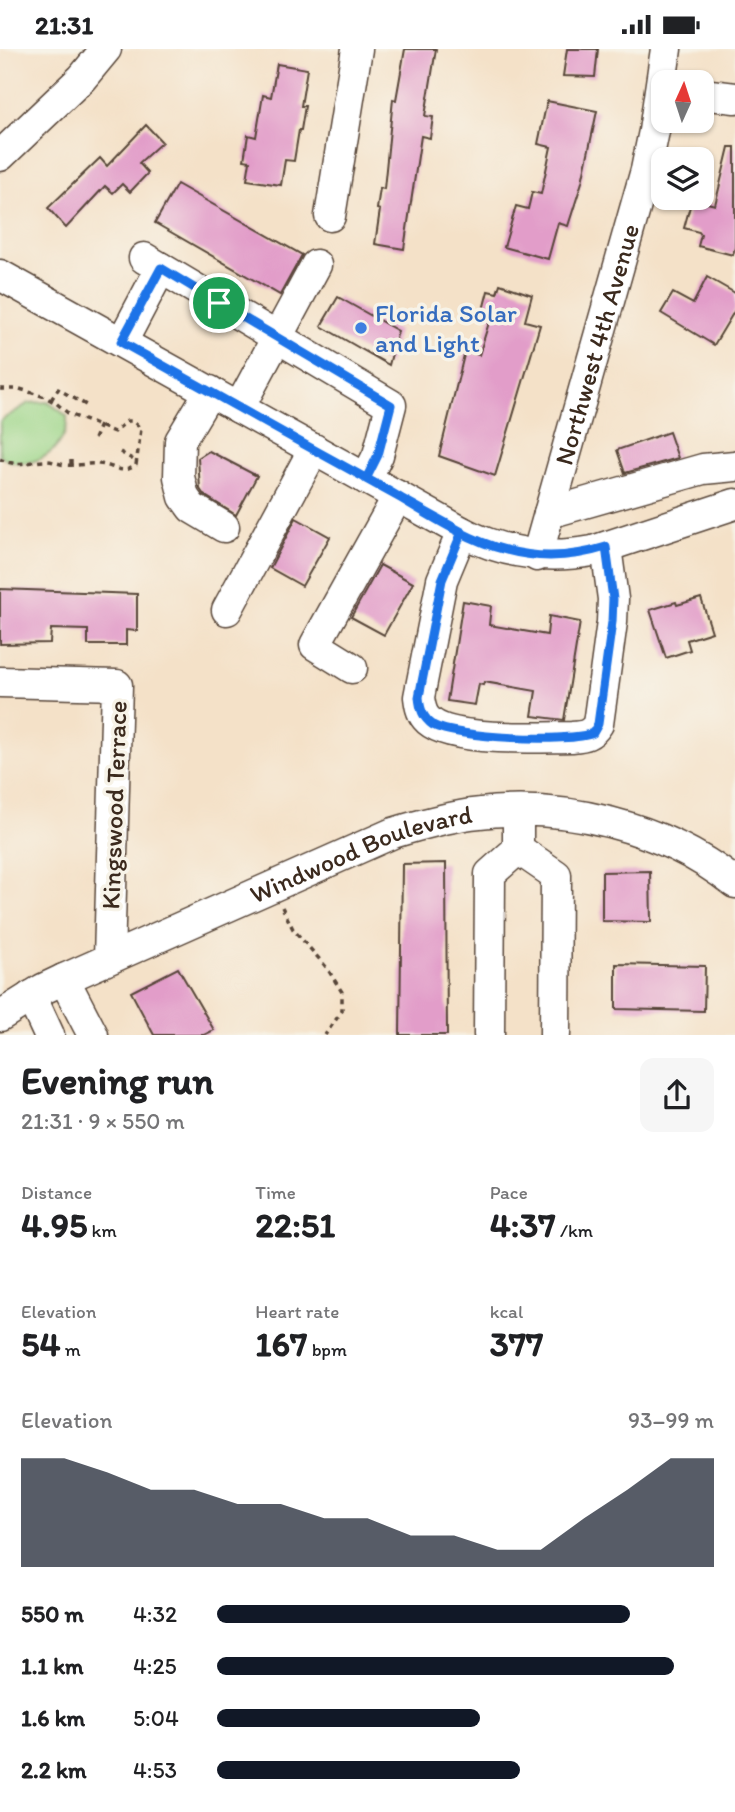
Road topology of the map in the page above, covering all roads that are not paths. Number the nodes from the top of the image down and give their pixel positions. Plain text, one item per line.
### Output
1 (106, 49) edge
2 (357, 49) edge
3 (666, 49) edge
4 (664, 70) edge
5 (714, 95) edge
6 (735, 98) edge
7 (653, 133) edge
8 (0, 156) edge
9 (330, 216) dead end
10 (316, 265) dead end
11 (4, 284) edge
12 (277, 337) junction
13 (121, 342) junction
14 (210, 391) junction
15 (239, 408) junction
16 (314, 449) junction
17 (735, 465) edge
18 (366, 479) junction
19 (398, 496) junction
20 (735, 504) edge
21 (549, 513) junction
22 (225, 527) dead end
23 (462, 532) junction
24 (606, 547) junction
25 (537, 556) junction
26 (227, 610) dead end
27 (352, 668) dead end
28 (0, 682) edge
29 (518, 811) junction
30 (518, 849) junction
31 (735, 883) edge
32 (109, 958) junction
33 (64, 979) junction
34 (30, 996) junction
35 (0, 1016) edge
36 (49, 1035) edge
37 (93, 1035) edge
38 (489, 1035) edge
39 (555, 1035) edge

1 - 8 street
2 - 9 street
3 - 4 street, Northwest 4th Avenue
5 - 6 street
7 - 21 street, Northwest 4th Avenue
10 - 12 street
11 - 13 street
12 - 13 street
12 - 15 street
12 - 18 street
13 - 14 street
14 - 15 street
14 - 22 street
15 - 16 street
16 - 18 street
16 - 26 street
17 - 21 street
18 - 19 street
19 - 23 street
19 - 27 street
20 - 24 street
21 - 25 street, Northwest 4th Avenue
23 - 24 street
23 - 25 street
24 - 25 street
28 - 32 street, Kingswood Terrace
29 - 30 street
29 - 31 street, Windwood Boulevard
29 - 32 street, Windwood Boulevard
30 - 38 street
30 - 39 street
32 - 33 street, Windwood Boulevard
33 - 34 street, Windwood Boulevard
33 - 37 street
34 - 35 street, Windwood Boulevard
34 - 36 street

